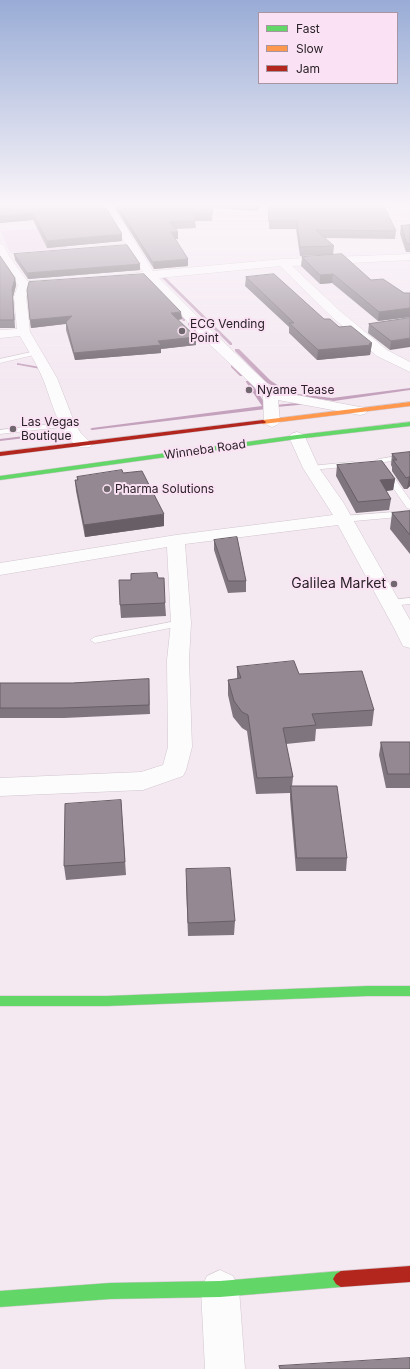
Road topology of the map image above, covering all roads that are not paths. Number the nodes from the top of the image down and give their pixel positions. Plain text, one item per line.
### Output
1 (11, 267) edge
2 (144, 267) edge
3 (232, 267) edge
4 (287, 267) edge
5 (150, 275) junction
6 (106, 279) edge
7 (70, 282) edge
8 (24, 285) junction
9 (368, 327) dead end
10 (354, 329) junction
11 (24, 332) junction
12 (0, 334) edge
13 (36, 353) junction
14 (0, 361) edge
15 (410, 368) edge
16 (270, 394) junction
17 (410, 404) edge
18 (360, 411) junction
19 (272, 422) junction
20 (68, 424) junction
21 (410, 424) edge
22 (0, 432) edge
23 (297, 437) junction
24 (84, 444) junction
25 (0, 454) edge
26 (410, 456) edge
27 (356, 464) edge
28 (311, 468) junction
29 (0, 478) edge
30 (410, 506) edge
31 (410, 513) edge
32 (343, 519) junction
33 (176, 540) junction
34 (0, 569) edge
35 (410, 601) edge
36 (391, 603) junction
37 (181, 623) junction
38 (94, 640) dead end
39 (410, 642) edge
40 (0, 787) edge
41 (410, 991) edge
42 (0, 1001) edge
43 (410, 1274) edge
44 (220, 1289) junction
45 (0, 1299) edge
46 (225, 1369) edge

1 - 8 street
2 - 5 street
3 - 5 street
4 - 10 street
5 - 6 street
5 - 16 street
7 - 8 street
8 - 11 street
9 - 10 street
10 - 15 street
11 - 12 street
11 - 13 street
13 - 14 lane
13 - 20 street
16 - 18 street
16 - 19 street
17 - 18 main road, Winneba Road
18 - 19 main road, Winneba Road
19 - 24 main road, Winneba Road
20 - 22 lane
20 - 24 street
21 - 23 main road, Winneba Road
23 - 28 street
23 - 29 main road, Winneba Road
24 - 25 main road, Winneba Road
26 - 30 lane
27 - 28 lane
28 - 32 street
31 - 32 lane
32 - 33 street
32 - 36 street
33 - 34 street
33 - 37 street
35 - 36 lane
36 - 39 street
37 - 38 lane
37 - 40 street
41 - 42 main road
43 - 44 main road
44 - 45 main road
44 - 46 street

